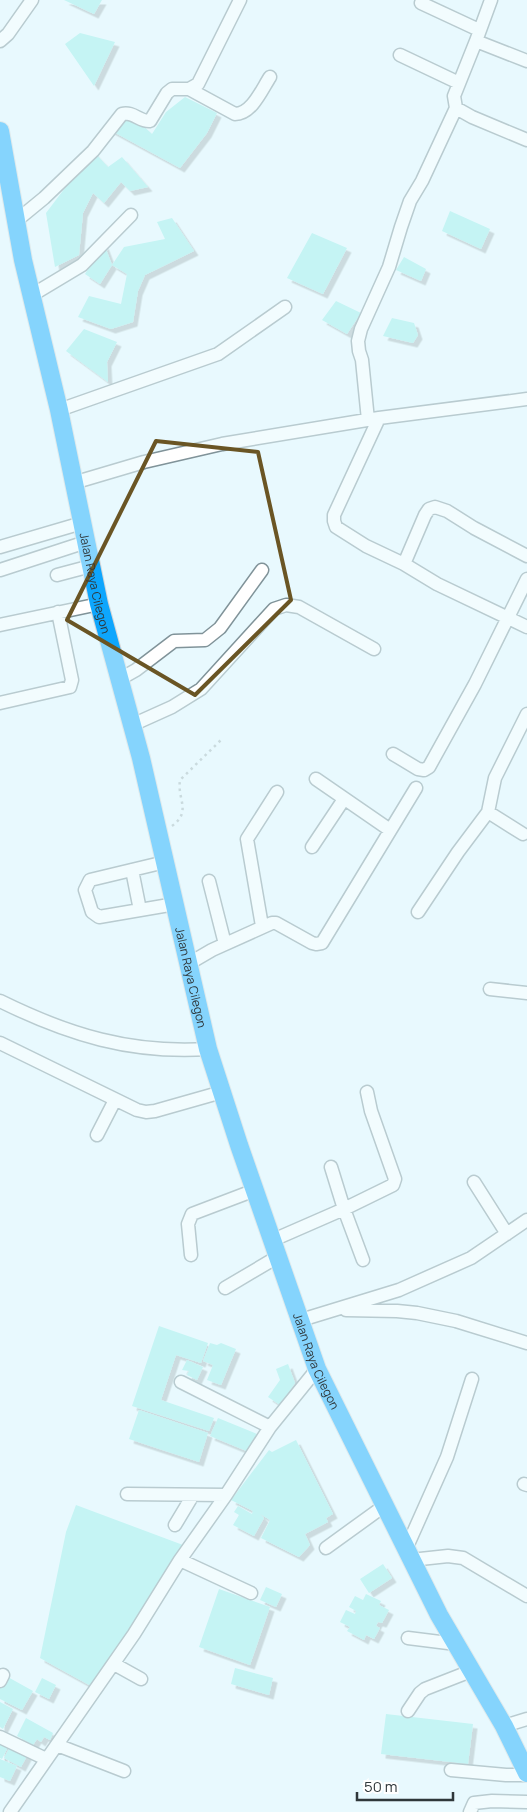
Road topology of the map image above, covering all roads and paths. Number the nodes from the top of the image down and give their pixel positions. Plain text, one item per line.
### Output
1 (32, 0) edge
2 (240, 0) edge
3 (491, 0) edge
4 (421, 3) dead end
5 (478, 35) junction
6 (0, 41) edge
7 (400, 55) dead end
8 (527, 61) edge
9 (270, 77) dead end
10 (459, 83) junction
11 (189, 89) junction
12 (456, 108) junction
13 (0, 131) edge
14 (527, 140) edge
15 (131, 215) dead end
16 (16, 221) junction
17 (32, 295) junction
18 (285, 307) dead end
19 (527, 398) edge
20 (59, 410) junction
21 (373, 419) junction
22 (73, 483) junction
23 (82, 523) junction
24 (86, 542) junction
25 (0, 547) edge
26 (527, 556) edge
27 (404, 564) junction
28 (91, 566) junction
29 (0, 570) edge
30 (262, 570) dead end
31 (57, 576) dead end
32 (527, 579) edge
33 (99, 604) junction
34 (58, 612) junction
35 (509, 618) junction
36 (0, 625) edge
37 (527, 627) edge
38 (374, 649) dead end
39 (120, 679) junction
40 (0, 703) edge
41 (527, 714) edge
42 (132, 725) junction
43 (222, 739) dead end
44 (394, 754) dead end
45 (316, 779) dead end
46 (416, 788) dead end
47 (278, 792) dead end
48 (344, 799) junction
49 (488, 812) junction
50 (390, 830) junction
51 (524, 834) dead end
52 (158, 836) junction
53 (312, 847) dead end
54 (165, 862) junction
55 (132, 870) junction
56 (209, 882) dead end
57 (175, 904) junction
58 (140, 910) junction
59 (418, 912) dead end
60 (262, 926) junction
61 (225, 944) junction
62 (188, 964) junction
63 (490, 989) dead end
64 (527, 993) edge
65 (0, 1001) edge
66 (0, 1043) edge
67 (208, 1049) junction
68 (222, 1092) junction
69 (368, 1092) dead end
70 (116, 1100) junction
71 (97, 1135) dead end
72 (331, 1167) dead end
73 (474, 1182) dead end
74 (255, 1190) junction
75 (344, 1209) junction
76 (527, 1220) edge
77 (508, 1234) junction
78 (276, 1248) junction
79 (191, 1254) dead end
80 (363, 1260) dead end
81 (225, 1288) dead end
82 (334, 1310) junction
83 (301, 1320) junction
84 (527, 1342) edge
85 (317, 1369) junction
86 (472, 1379) dead end
87 (181, 1382) dead end
88 (270, 1427) junction
89 (127, 1494) dead end
90 (193, 1495) junction
91 (226, 1495) junction
92 (384, 1506) junction
93 (175, 1525) dead end
94 (326, 1548) dead end
95 (408, 1555) junction
96 (180, 1560) junction
97 (252, 1593) dead end
98 (527, 1596) edge
99 (408, 1638) dead end
100 (456, 1644) junction
101 (114, 1664) junction
102 (472, 1671) junction
103 (142, 1679) dead end
104 (408, 1711) dead end
105 (527, 1719) edge
106 (504, 1726) junction
107 (0, 1737) edge
108 (57, 1745) junction
109 (46, 1759) junction
110 (451, 1770) dead end
111 (526, 1770) edge
112 (124, 1771) dead end
113 (527, 1802) edge
114 (10, 1812) edge
115 (470, 1812) edge

1 - 6 street
2 - 11 street
3 - 5 street
4 - 5 street
5 - 8 street
5 - 10 street
7 - 10 street
9 - 11 street
10 - 12 street
11 - 16 street
12 - 14 street
12 - 21 street
13 - 16 highway, Jalan Raya Cilegon
15 - 17 street
16 - 17 highway, Jalan Raya Cilegon
17 - 20 highway, Jalan Raya Cilegon
18 - 20 street
19 - 21 street
20 - 22 highway, Jalan Raya Cilegon
21 - 22 street
21 - 27 street
22 - 23 highway, Jalan Raya Cilegon
23 - 24 highway, Jalan Raya Cilegon
23 - 25 street
24 - 28 highway, Jalan Raya Cilegon
24 - 29 street
26 - 27 street
27 - 35 street
28 - 31 street
28 - 33 highway, Jalan Raya Cilegon
30 - 39 street
32 - 35 street
33 - 34 street
33 - 39 highway, Jalan Raya Cilegon
34 - 36 street
34 - 40 street
35 - 37 street
35 - 44 street
38 - 42 street
39 - 42 highway, Jalan Raya Cilegon
41 - 49 street
42 - 52 highway, Jalan Raya Cilegon
43 - 52 path
45 - 48 street
46 - 50 street
47 - 60 street
48 - 50 street
48 - 53 street
49 - 51 street
49 - 59 street
50 - 60 street
52 - 54 highway, Jalan Raya Cilegon
54 - 55 street
54 - 57 highway, Jalan Raya Cilegon
55 - 58 street
55 - 58 street
56 - 61 street
57 - 58 street
57 - 62 highway, Jalan Raya Cilegon
60 - 61 street
61 - 62 street
62 - 67 highway, Jalan Raya Cilegon
63 - 64 street
65 - 67 street
66 - 70 street
67 - 68 highway, Jalan Raya Cilegon
68 - 70 street
68 - 74 highway, Jalan Raya Cilegon
69 - 75 street
70 - 71 street
72 - 75 street
73 - 77 street
74 - 78 highway, Jalan Raya Cilegon
74 - 79 street
75 - 78 street
75 - 80 street
76 - 77 street
77 - 82 street
78 - 81 street
78 - 83 highway, Jalan Raya Cilegon
82 - 83 street
82 - 84 street
83 - 85 highway, Jalan Raya Cilegon
85 - 88 street
85 - 92 highway, Jalan Raya Cilegon
86 - 95 street
87 - 88 street
88 - 91 street
89 - 90 street
90 - 91 street
90 - 93 street
91 - 96 street
92 - 94 street
92 - 95 highway, Jalan Raya Cilegon
95 - 98 street
95 - 100 highway, Jalan Raya Cilegon
96 - 97 street
96 - 101 street
99 - 100 street
100 - 102 highway, Jalan Raya Cilegon
101 - 103 street
101 - 108 street
102 - 104 street
102 - 106 highway, Jalan Raya Cilegon
105 - 106 street
106 - 111 highway, Jalan Raya Cilegon
107 - 109 street
108 - 109 street
108 - 112 street
109 - 114 street
110 - 111 street
113 - 115 street

